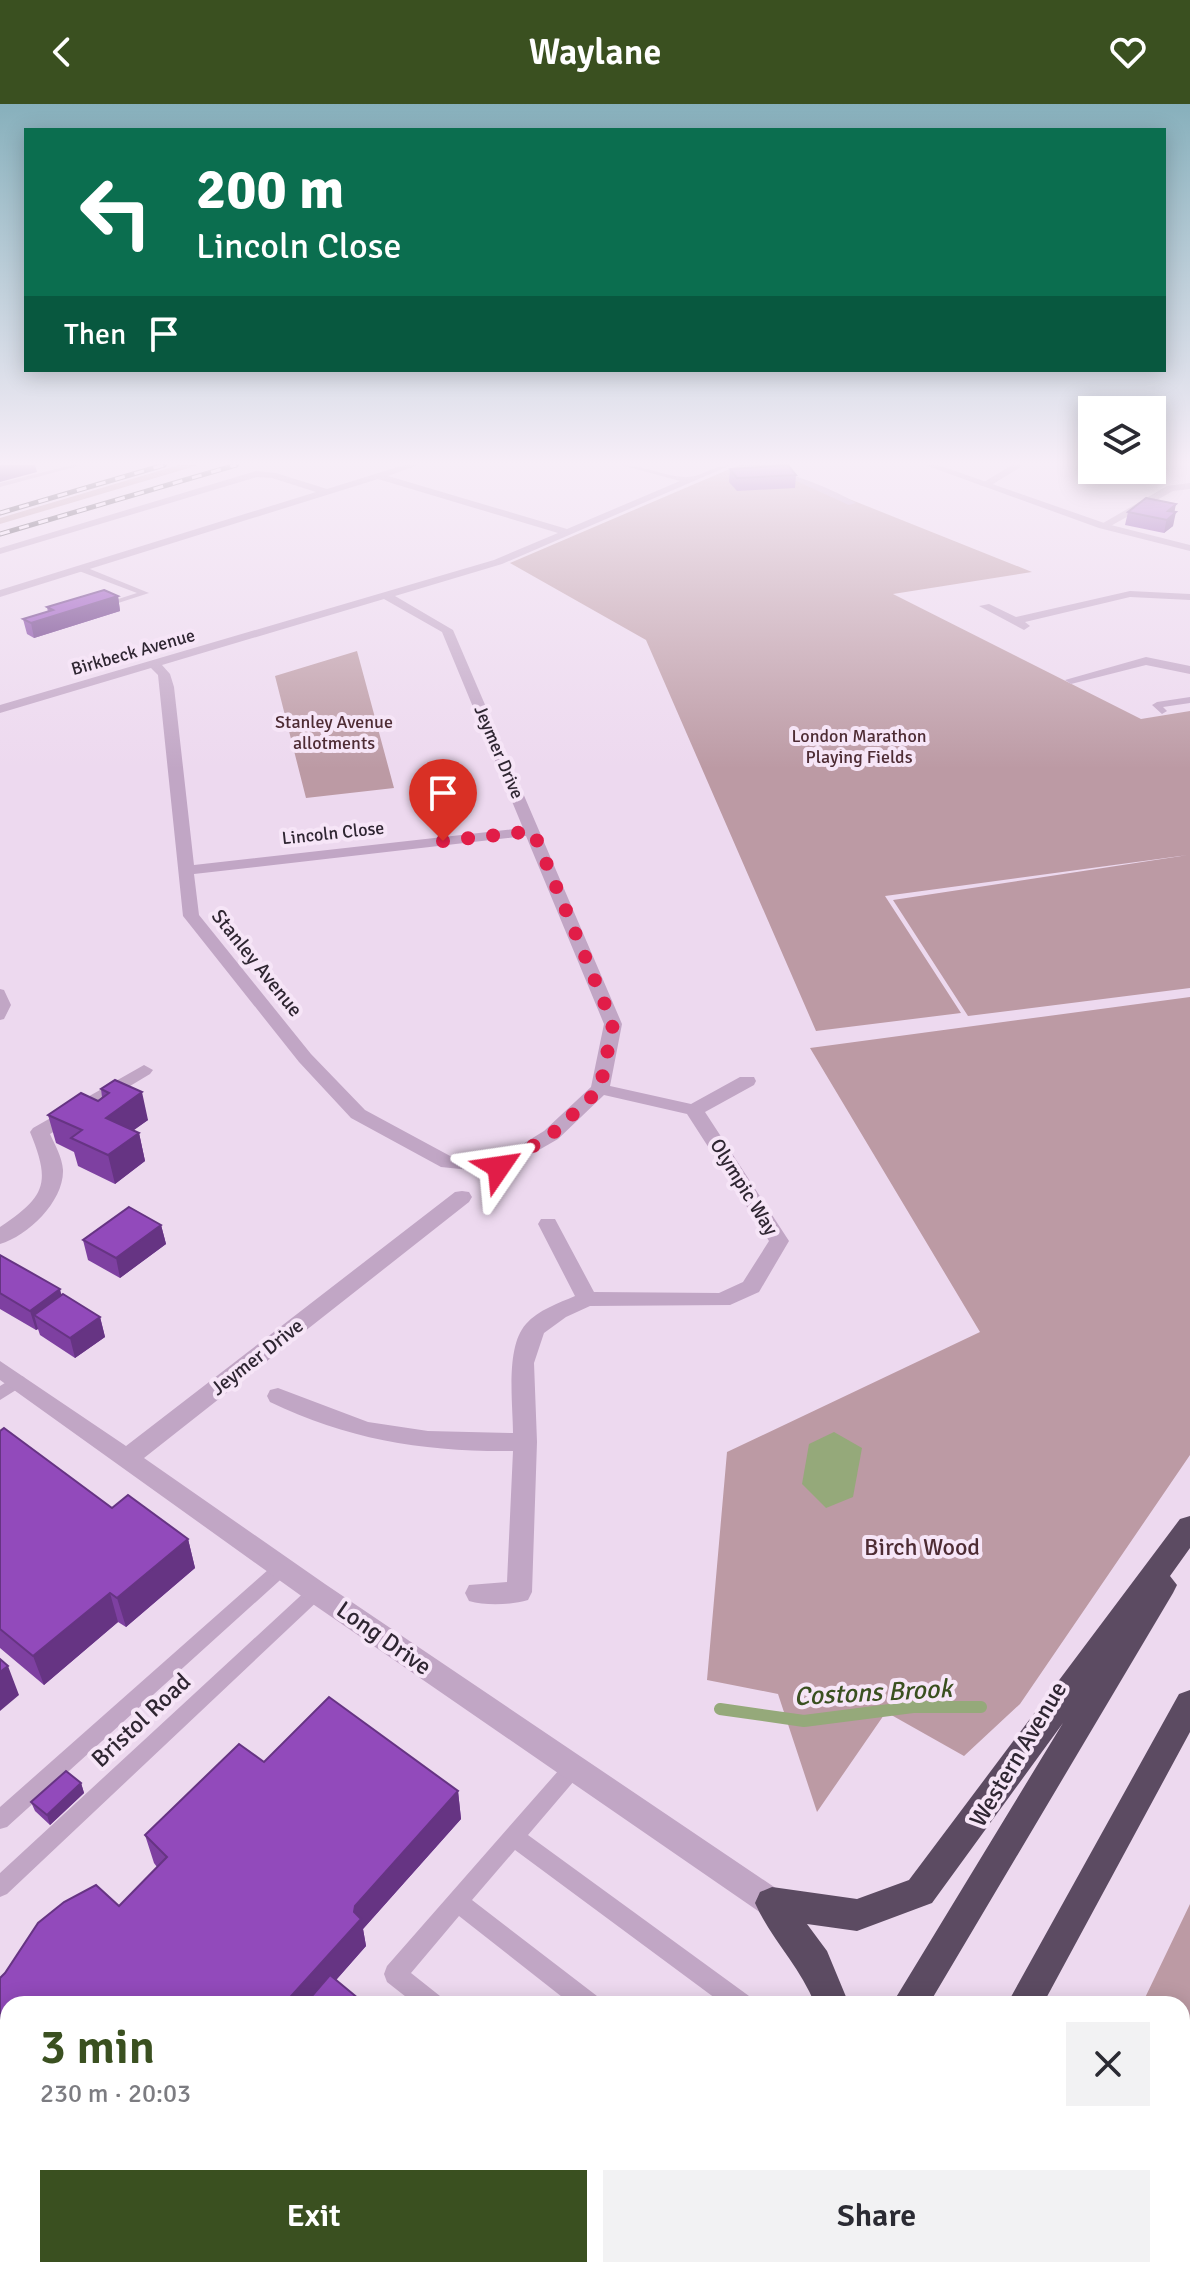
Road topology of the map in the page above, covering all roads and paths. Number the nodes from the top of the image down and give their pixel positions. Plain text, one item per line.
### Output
1 (90, 566) edge
2 (484, 566) edge
3 (82, 569) junction
4 (0, 594) edge
5 (387, 596) junction
6 (1190, 597) edge
7 (115, 603) edge
8 (985, 606) dead end
9 (155, 665) junction
10 (1190, 670) edge
11 (1071, 680) dead end
12 (1190, 700) edge
13 (0, 709) edge
14 (1162, 711) dead end
15 (533, 831) junction
16 (186, 870) junction
17 (0, 993) edge
18 (0, 1016) edge
19 (144, 1070) dead end
20 (747, 1081) dead end
21 (600, 1089) junction
22 (694, 1110) junction
23 (462, 1197) dead end
24 (548, 1224) dead end
25 (0, 1237) edge
26 (587, 1299) junction
27 (6, 1381) edge
28 (278, 1396) dead end
29 (525, 1442) junction
30 (127, 1458) junction
31 (1190, 1527) edge
32 (1190, 1541) edge
33 (283, 1567) junction
34 (316, 1592) junction
35 (478, 1593) dead end
36 (1190, 1703) edge
37 (573, 1768) junction
38 (0, 1820) edge
39 (513, 1836) junction
40 (0, 1887) edge
41 (456, 1901) junction
42 (772, 1903) junction
43 (422, 1996) edge
44 (579, 1996) edge
45 (730, 1996) edge
46 (829, 1996) edge
47 (914, 1996) edge
48 (1028, 1996) edge

1 - 3 street
2 - 5 street, Birkbeck Avenue
3 - 4 street
3 - 7 lane
5 - 9 street, Birkbeck Avenue
5 - 15 street, Jeymer Drive
6 - 8 street
9 - 13 street, Birkbeck Avenue
9 - 16 street, Stanley Avenue
10 - 11 street
12 - 14 lane
15 - 16 street, Lincoln Close
15 - 21 street, Jeymer Drive
16 - 21 street, Stanley Avenue
17 - 18 lane
19 - 25 street
20 - 22 street
21 - 22 street
22 - 26 street, Olympic Way
23 - 30 street, Jeymer Drive
24 - 26 street
26 - 29 street, Olympic Way
27 - 30 street, Long Drive
28 - 29 street
29 - 35 street, Olympic Way
30 - 33 street, Long Drive
31 - 42 highway
32 - 47 highway, Western Avenue
33 - 34 street, Long Drive
33 - 38 lane, Bristol Road
34 - 37 street, Long Drive
34 - 40 lane, Bristol Road
36 - 48 highway
37 - 39 lane
37 - 42 street, Long Drive
39 - 41 lane
39 - 45 lane
41 - 43 lane
41 - 44 lane
42 - 46 highway

